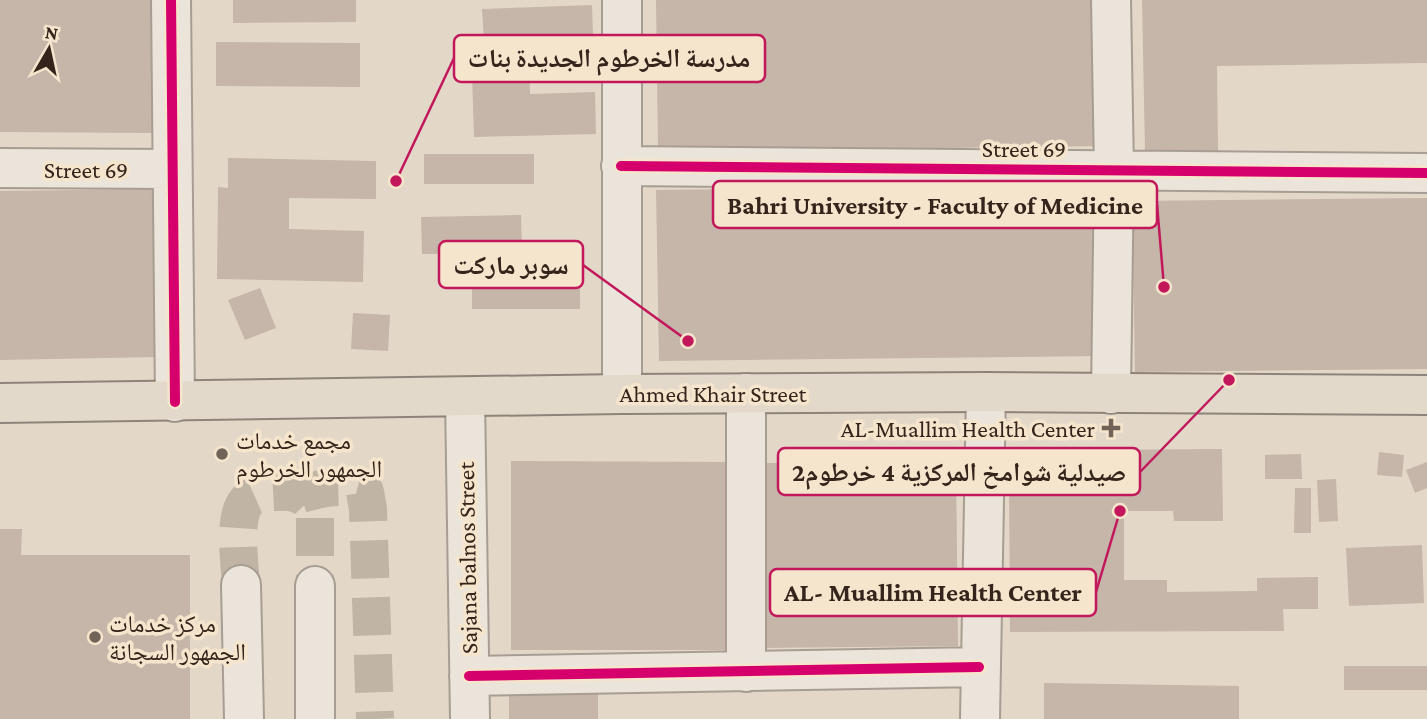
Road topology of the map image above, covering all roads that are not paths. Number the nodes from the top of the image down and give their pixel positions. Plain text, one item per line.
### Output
1 (171, 0) edge
2 (622, 0) edge
3 (1111, 0) edge
4 (621, 166) junction
5 (0, 168) edge
6 (172, 169) junction
7 (1114, 170) junction
8 (1427, 173) edge
9 (986, 392) junction
10 (747, 393) junction
11 (622, 394) junction
12 (1111, 394) junction
13 (1427, 395) edge
14 (465, 397) junction
15 (174, 402) junction
16 (0, 403) edge
17 (241, 586) tunnel mouth
18 (315, 586) tunnel mouth
19 (979, 667) junction
20 (746, 672) junction
21 (469, 676) junction
22 (244, 719) edge
23 (315, 719) edge
24 (470, 719) edge
25 (980, 719) edge

1 - 6 street
2 - 4 street
3 - 7 street
4 - 7 street, Street 69
4 - 11 street
5 - 6 street, Street 69
6 - 15 street
7 - 8 street, Street 69
7 - 12 street
9 - 10 main road, Ahmed Khair Street
9 - 12 main road, Ahmed Khair Street
9 - 19 street
10 - 11 main road, Ahmed Khair Street
10 - 20 street
11 - 14 main road, Ahmed Khair Street
12 - 13 main road, Ahmed Khair Street
14 - 15 main road, Ahmed Khair Street
14 - 21 street, Sajana balnos Street
15 - 16 main road, Ahmed Khair Street
17 - 22 street
18 - 23 street
19 - 20 street
19 - 25 street
20 - 21 street
21 - 24 street, Sajana balnos Street

